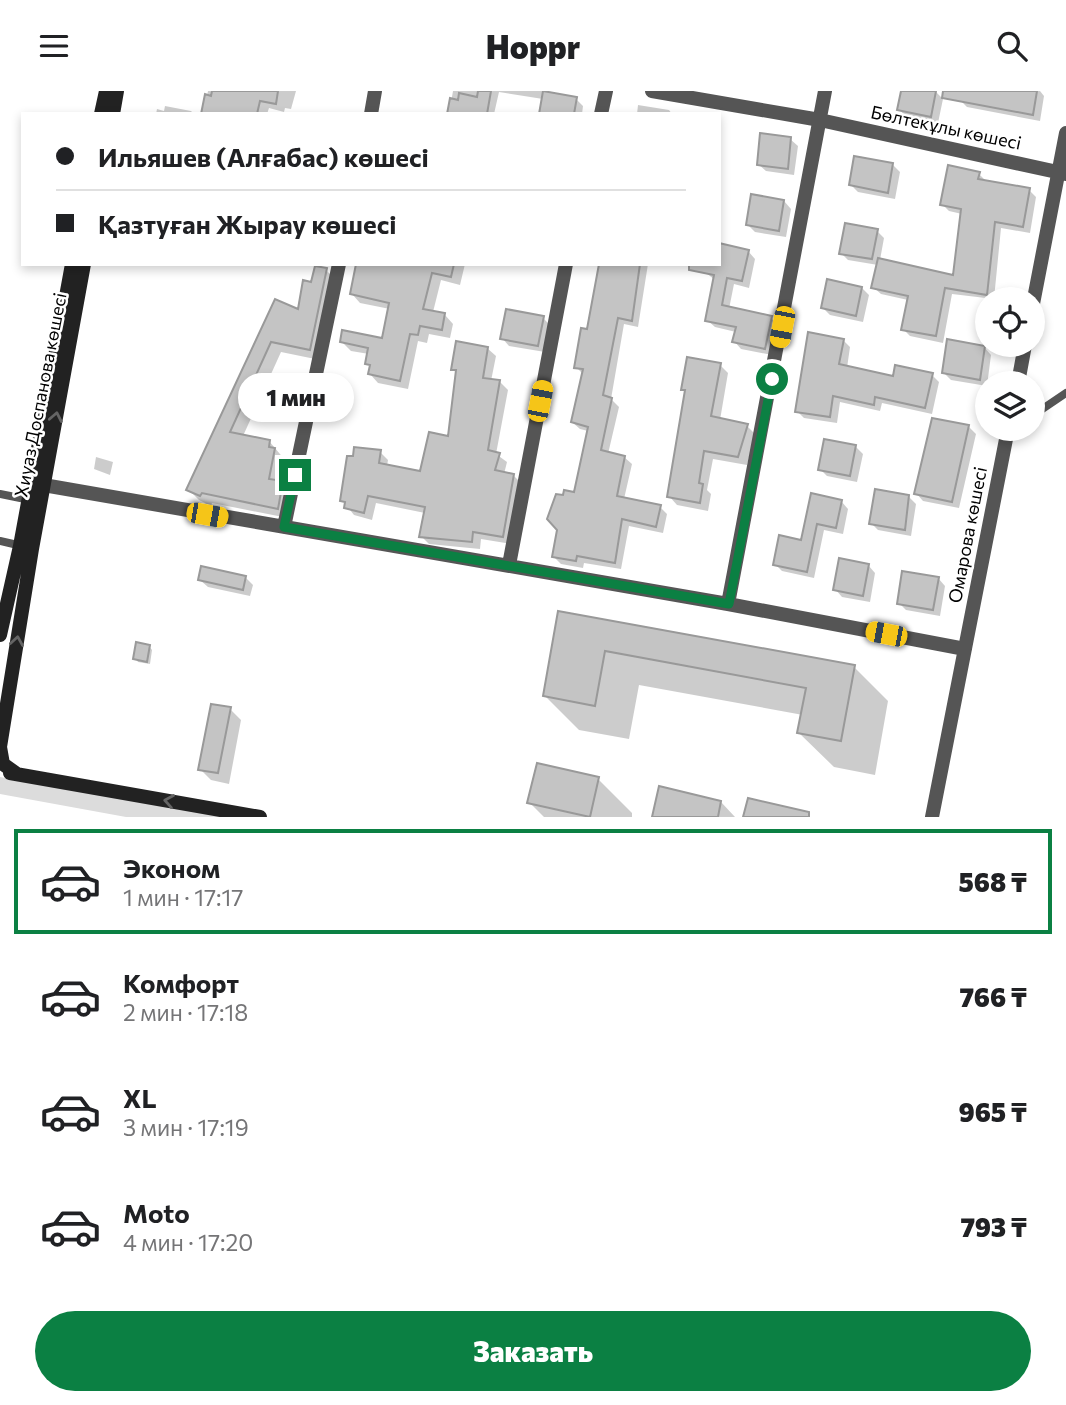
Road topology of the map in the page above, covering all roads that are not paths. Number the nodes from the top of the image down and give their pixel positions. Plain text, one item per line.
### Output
1 (106, 91) edge
2 (117, 91) edge
3 (375, 91) edge
4 (606, 91) edge
5 (652, 91) edge
6 (825, 91) edge
7 (101, 112) edge
8 (113, 112) edge
9 (371, 112) edge
10 (601, 112) edge
11 (820, 120) junction
12 (1066, 134) edge
13 (1063, 173) edge
14 (72, 266) edge
15 (85, 266) edge
16 (339, 266) edge
17 (566, 266) edge
18 (1037, 287) edge
19 (1066, 393) edge
20 (1045, 407) edge
21 (1008, 441) edge
22 (37, 484) junction
23 (0, 493) edge
24 (34, 501) junction
25 (284, 527) junction
26 (0, 541) edge
27 (26, 547) junction
28 (509, 565) junction
29 (729, 604) junction
30 (0, 635) edge
31 (965, 649) junction
32 (0, 771) edge
33 (17, 774) junction
34 (260, 817) edge
35 (932, 817) edge

1 - 7 street
2 - 8 street
3 - 9 street
4 - 10 street
5 - 11 street, Бөлтекұлы көшесі
6 - 11 street
11 - 13 street, Бөлтекұлы көшесі
11 - 29 street
12 - 13 street
13 - 18 street
14 - 22 street, Хиуаз Доспанова көшесі
22 -> 15 street, Хиуаз Доспанова көшесі
16 - 25 street
17 - 28 street
19 - 20 lane
21 - 31 street, Омарова көшесі
22 - 24 street, Хиуаз Доспанова көшесі
22 - 25 street
23 - 24 lane
24 - 27 street, Хиуаз Доспанова көшесі
25 - 28 street
26 - 27 lane
27 - 30 street, Хиуаз Доспанова көшесі
33 -> 27 street, Хиуаз Доспанова көшесі
28 - 29 street
29 - 31 street
31 - 35 street, Омарова көшесі
32 - 33 street
34 -> 33 street

